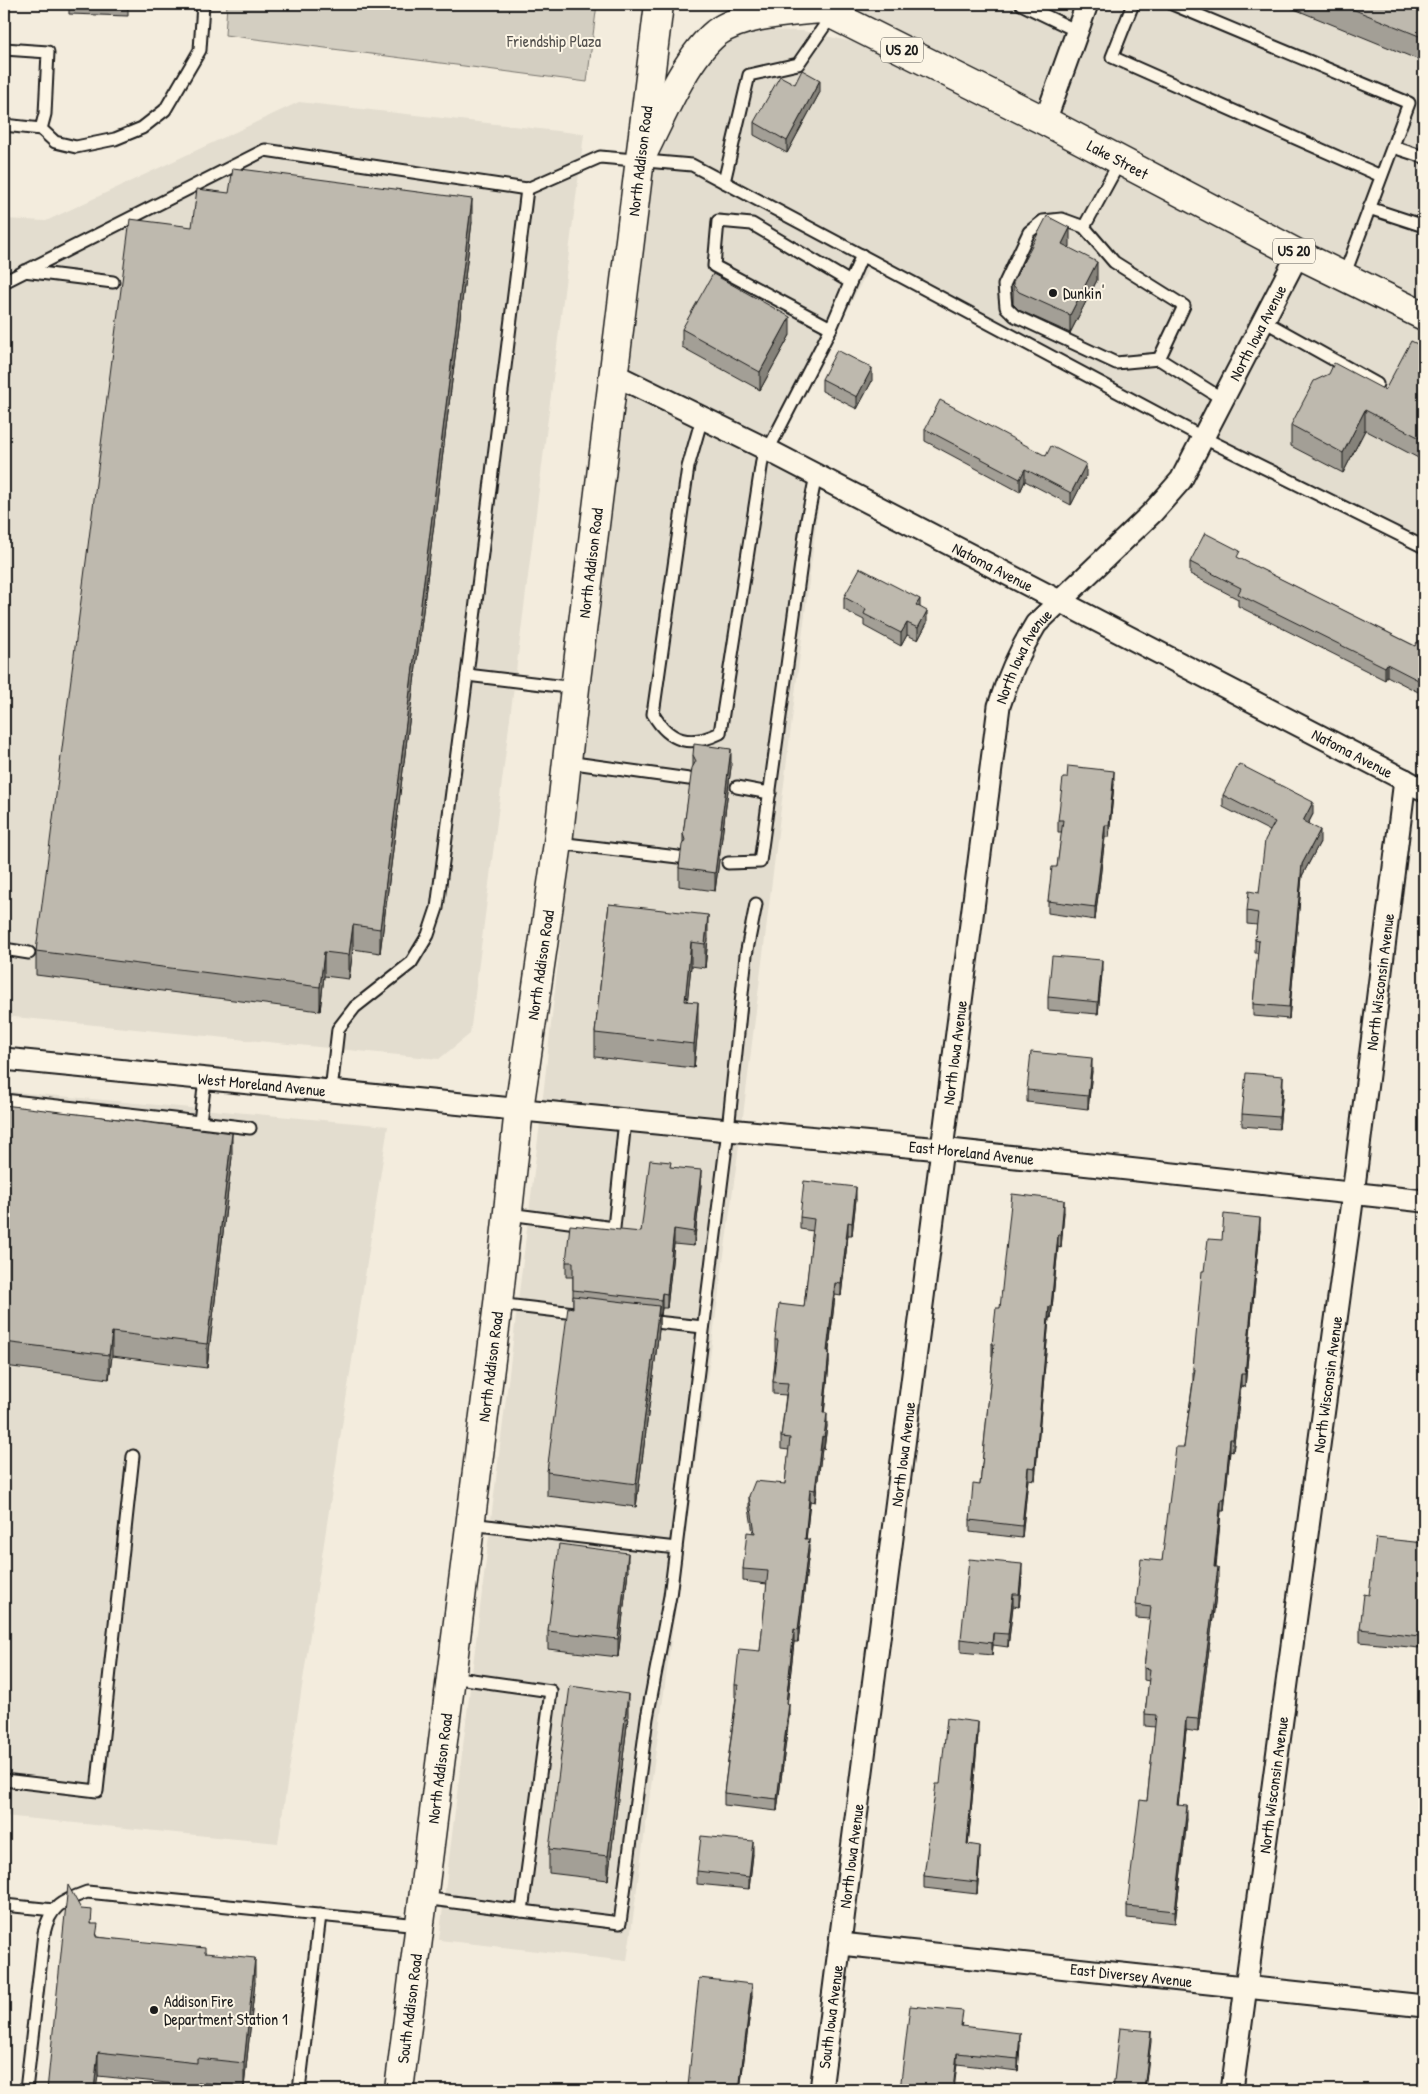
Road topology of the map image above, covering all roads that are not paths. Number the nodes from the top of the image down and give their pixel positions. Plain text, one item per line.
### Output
1 (203, 4) edge
2 (659, 4) edge
3 (1021, 4) edge
4 (1087, 4) edge
5 (1133, 4) edge
6 (1172, 4) edge
7 (821, 9) edge
8 (1077, 31) junction
9 (4, 50) edge
10 (1045, 122) junction
11 (4, 125) edge
12 (41, 129) junction
13 (1393, 146) junction
14 (1424, 156) edge
15 (639, 161) junction
16 (1120, 161) junction
17 (1381, 176) junction
18 (724, 182) junction
19 (527, 189) junction
20 (1369, 208) junction
21 (1424, 226) edge
22 (1084, 227) junction
23 (1298, 254) junction
24 (862, 255) junction
25 (24, 271) junction
26 (1344, 276) junction
27 (4, 282) edge
28 (113, 282) dead end
29 (850, 282) junction
30 (1424, 316) edge
31 (1264, 321) junction
32 (831, 328) junction
33 (1159, 358) junction
34 (613, 374) junction
35 (1377, 384) edge
36 (1224, 400) junction
37 (702, 418) junction
38 (1204, 438) junction
39 (766, 449) junction
40 (816, 475) junction
41 (1424, 547) edge
42 (1058, 601) junction
43 (467, 675) junction
44 (575, 688) junction
45 (566, 762) junction
46 (689, 779) edge
47 (1405, 780) junction
48 (737, 787) dead end
49 (1424, 790) edge
50 (770, 793) junction
51 (558, 842) junction
52 (678, 857) edge
53 (728, 862) dead end
54 (756, 904) dead end
55 (4, 949) edge
56 (29, 953) dead end
57 (4, 1059) edge
58 (205, 1079) junction
59 (331, 1091) junction
60 (4, 1100) edge
61 (519, 1109) junction
62 (625, 1120) junction
63 (200, 1122) junction
64 (250, 1128) dead end
65 (728, 1130) junction
66 (942, 1149) junction
67 (1353, 1194) junction
68 (1424, 1202) edge
69 (508, 1214) junction
70 (498, 1304) junction
71 (595, 1315) edge
72 (634, 1319) edge
73 (703, 1327) junction
74 (134, 1456) dead end
75 (470, 1524) junction
76 (676, 1548) junction
77 (450, 1676) junction
78 (4, 1780) edge
79 (423, 1898) junction
80 (4, 1905) edge
81 (54, 1910) junction
82 (522, 1910) junction
83 (320, 1915) junction
84 (419, 1925) junction
85 (840, 1944) junction
86 (1245, 1988) junction
87 (1424, 2006) edge
88 (26, 2090) edge
89 (299, 2090) edge
90 (398, 2090) edge
91 (822, 2090) edge
92 (1232, 2090) edge

1 - 12 lane
2 - 15 street, North Addison Road
3 - 8 lane
4 - 8 street
5 - 17 lane
6 - 13 lane
7 - 10 street, Lake Street / US 20
7 - 15 street
7 - 18 lane
8 - 10 street
9 - 12 lane
10 - 16 street, Lake Street / US 20
11 - 12 lane
13 - 14 lane
13 - 17 lane
15 - 18 lane
15 - 19 lane
15 - 34 street, North Addison Road
16 - 22 lane
16 - 23 street, Lake Street / US 20
17 - 20 lane
18 - 24 lane
19 - 25 lane
19 - 43 lane
20 - 21 lane
20 - 26 lane
22 - 33 lane
22 - 33 lane
23 - 26 street, Lake Street / US 20
23 - 31 street, North Iowa Avenue
24 - 29 lane
24 - 38 lane
25 - 27 lane
25 - 28 lane
26 - 30 street, Lake Street / US 20
29 - 32 lane
29 - 32 lane
31 - 35 lane
31 - 36 street, North Iowa Avenue
32 - 39 lane
33 - 36 lane
34 - 37 street, Natoma Avenue
34 - 44 street, North Addison Road
36 - 38 street, North Iowa Avenue
37 - 39 street, Natoma Avenue
37 - 39 lane
38 - 41 lane
38 - 42 street, North Iowa Avenue
39 - 40 street, Natoma Avenue
40 - 42 street, Natoma Avenue
40 - 50 lane
42 - 47 street, Natoma Avenue
42 - 66 street, North Iowa Avenue
43 - 44 lane
43 - 59 lane
44 - 45 street, North Addison Road
45 - 46 lane
45 - 51 street, North Addison Road
47 - 49 street, Natoma Avenue
47 - 67 street, North Wisconsin Avenue
48 - 50 lane
50 - 53 lane
51 - 52 lane
51 - 61 street, North Addison Road
54 - 65 lane
55 - 56 lane
57 - 58 street, West Moreland Avenue
58 - 59 street, West Moreland Avenue
58 - 63 lane
59 - 61 street, West Moreland Avenue
60 - 63 lane
61 - 62 street, East Moreland Avenue
61 - 69 street, North Addison Road
62 - 65 street, East Moreland Avenue
62 - 69 lane
63 - 64 lane
65 - 66 street, East Moreland Avenue
65 - 73 lane
66 - 67 street, East Moreland Avenue
66 - 85 street, North Iowa Avenue
67 - 68 street, East Moreland Avenue
67 - 86 street, North Wisconsin Avenue
69 - 70 street, North Addison Road
70 - 71 lane
70 - 75 street, North Addison Road
72 - 73 lane
73 - 76 lane
74 - 78 lane
75 - 76 lane
75 - 77 street, North Addison Road
76 - 82 lane
77 - 79 street, North Addison Road
77 - 82 lane
79 - 82 lane
79 - 84 street, North Addison Road
80 - 81 lane
81 - 83 lane
81 - 88 lane
83 - 84 lane
83 - 89 lane
84 - 90 street, South Addison Road
85 - 86 street, East Diversey Avenue
85 - 91 street, South Iowa Avenue
86 - 87 street, East Diversey Avenue
86 - 92 street, North Wisconsin Avenue

